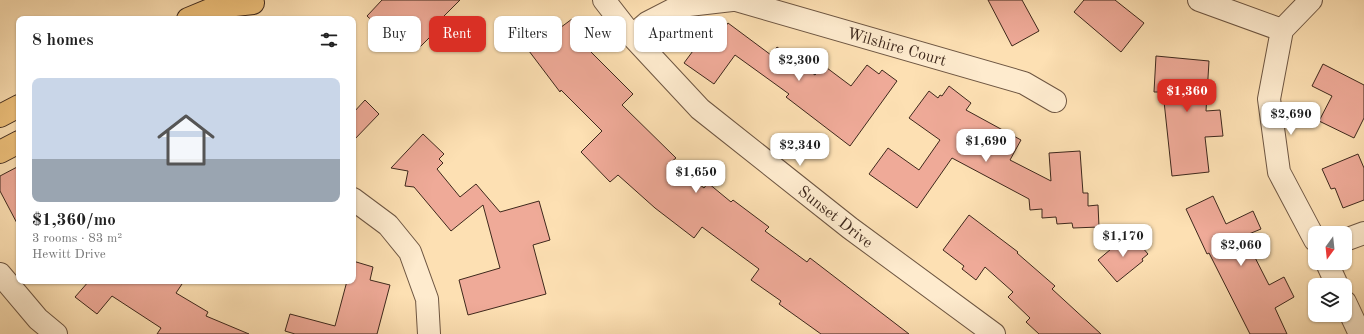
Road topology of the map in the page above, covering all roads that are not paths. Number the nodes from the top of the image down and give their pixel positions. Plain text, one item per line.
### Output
1 (604, 0) edge
2 (732, 0) edge
3 (736, 0) edge
4 (1199, 0) edge
5 (1311, 0) edge
6 (256, 2) edge
7 (195, 16) edge
8 (241, 16) edge
9 (1282, 30) junction
10 (632, 36) junction
11 (1055, 101) dead end
12 (16, 108) edge
13 (0, 116) edge
14 (16, 144) edge
15 (0, 152) edge
16 (356, 201) edge
17 (1308, 226) edge
18 (1364, 233) edge
19 (1352, 237) edge
20 (0, 274) edge
21 (1352, 317) edge
22 (56, 334) edge
23 (429, 334) edge
24 (994, 334) edge
25 (1360, 334) edge

1 - 10 street, Sunset Drive
2 - 10 street
3 - 11 street, Wilshire Court
4 - 9 street
5 - 9 street
6 - 7 main road
6 - 8 main road
9 - 17 street
10 - 24 street, Sunset Drive
12 - 13 main road
14 - 15 main road
16 - 23 street
18 - 19 street
20 - 22 street
21 - 25 street

